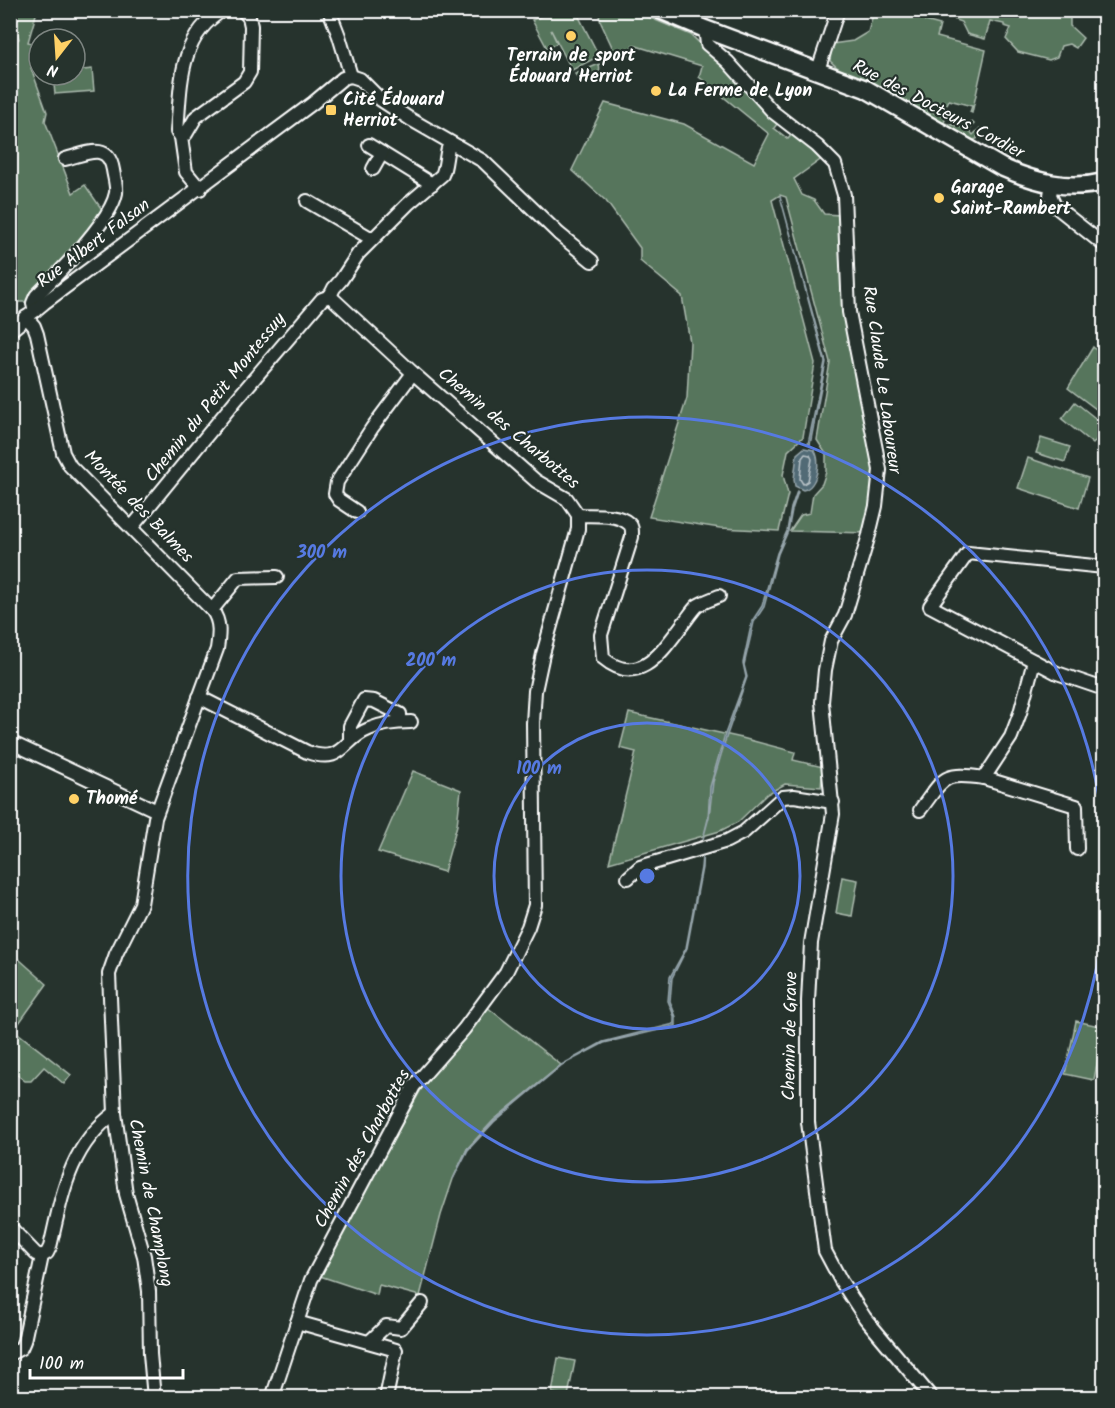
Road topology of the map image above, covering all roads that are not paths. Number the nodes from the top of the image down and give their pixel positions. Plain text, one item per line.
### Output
1 (223, 10) edge
2 (242, 10) edge
3 (329, 10) edge
4 (660, 10) edge
5 (838, 10) edge
6 (705, 29) junction
7 (818, 70) junction
8 (351, 76) junction
9 (181, 137) junction
10 (450, 142) junction
11 (369, 145) dead end
12 (382, 153) junction
13 (65, 159) dead end
14 (373, 169) dead end
15 (1104, 182) edge
16 (432, 184) junction
17 (1052, 184) junction
18 (200, 189) junction
19 (307, 201) dead end
20 (372, 239) junction
21 (1104, 245) edge
22 (592, 261) dead end
23 (330, 296) junction
24 (20, 320) edge
25 (413, 373) junction
26 (357, 512) dead end
27 (578, 515) junction
28 (132, 527) junction
29 (1104, 567) edge
30 (277, 577) dead end
31 (719, 596) dead end
32 (212, 610) junction
33 (831, 641) joint
34 (1034, 661) junction
35 (1104, 689) edge
36 (199, 697) junction
37 (350, 741) junction
38 (10, 742) edge
39 (984, 778) junction
40 (833, 802) junction
41 (920, 810) dead end
42 (157, 811) junction
43 (150, 843) joint
44 (1077, 849) dead end
45 (628, 878) dead end
46 (115, 1113) junction
47 (10, 1227) edge
48 (42, 1256) junction
49 (422, 1303) dead end
50 (297, 1322) junction
51 (401, 1328) junction
52 (369, 1342) junction
53 (396, 1350) junction
54 (10, 1354) edge
55 (154, 1398) edge
56 (272, 1398) edge
57 (386, 1398) edge
58 (932, 1398) edge

1 - 9 street
2 - 9 street
3 - 8 street
4 - 6 street, Rue des Docteurs Cordier
5 - 7 street
6 - 7 street, Rue des Docteurs Cordier
6 - 33 street, Rue Claude Le Laboureur
7 - 17 street, Rue des Docteurs Cordier
8 - 10 street
8 - 18 street, Rue Albert Falsan
9 - 18 street
10 - 16 street
10 - 22 street
11 - 12 street
12 - 14 street
12 - 16 street
13 - 24 street
15 - 17 street, Rue des Docteurs Cordier
16 - 20 street, Chemin du Petit Montessuy
17 - 21 street
18 - 24 street, Rue Albert Falsan
19 - 20 street
20 - 23 street, Chemin du Petit Montessuy
23 - 25 street, Chemin des Charbottes
23 - 28 street, Chemin du Petit Montessuy
24 - 28 street, Montée des Balmes
25 - 26 street, Chemin des Charbottes
25 - 27 street, Chemin des Charbottes
27 - 31 street, Chemin des Charbottes
27 - 50 street, Chemin des Charbottes
28 - 32 street, Montée des Balmes
29 - 34 street
30 - 32 street
32 - 36 street, Montée des Balmes
33 - 40 street, Chemin de Grave
34 - 35 street
34 - 39 street
36 - 37 street
36 - 42 street, Montée des Balmes
37 - 37 street
38 - 42 street
39 - 41 street
39 - 44 street
40 - 45 street
40 - 58 street, Chemin de Grave
42 - 43 street, Montée des Balmes
43 - 46 street, Chemin de Champlong
46 - 48 street
46 - 55 street, Chemin de Champlong
47 - 48 street
48 - 54 street
49 - 51 street
50 - 52 street
50 - 56 street, Chemin des Charbottes
51 - 52 street
51 - 53 street
52 - 53 street
53 - 57 street

